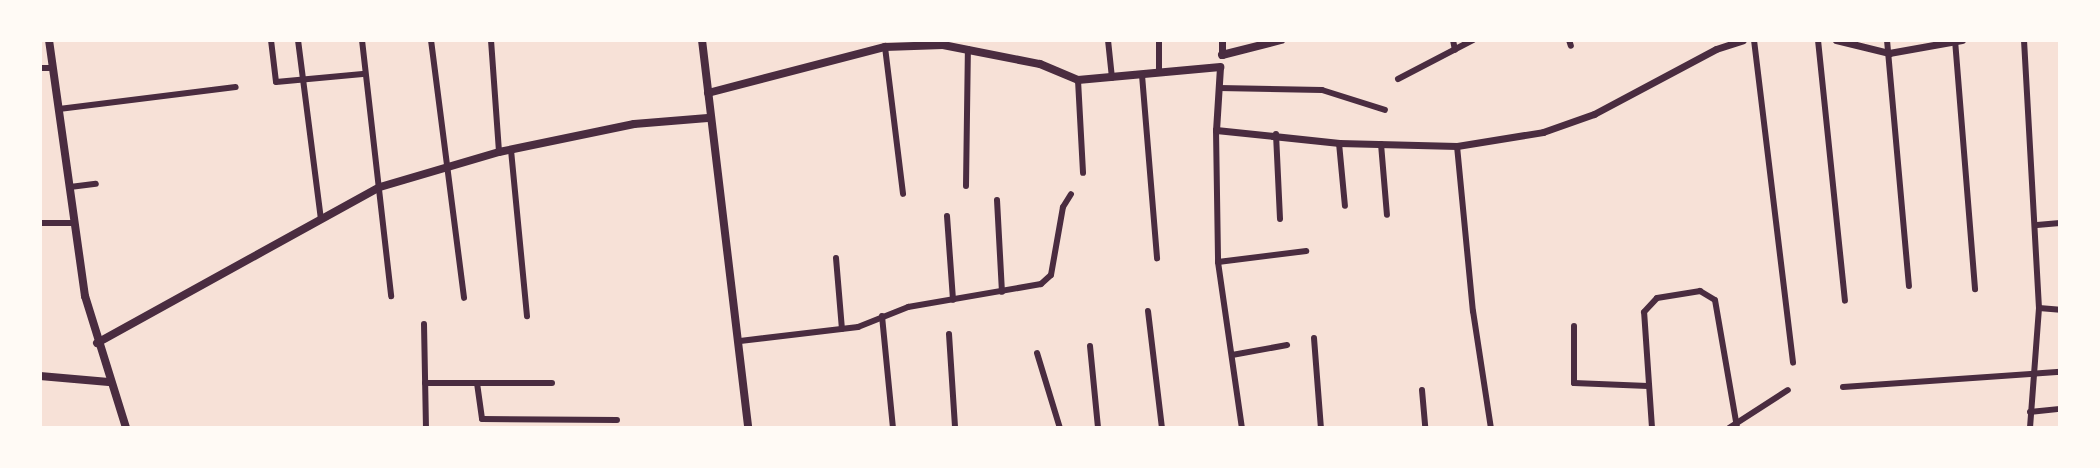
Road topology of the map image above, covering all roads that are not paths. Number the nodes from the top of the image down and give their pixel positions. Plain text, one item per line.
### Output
1 (271, 40) edge
2 (298, 40) edge
3 (362, 40) edge
4 (431, 40) edge
5 (491, 40) edge
6 (702, 40) edge
7 (1108, 40) edge
8 (1159, 40) edge
9 (1222, 40) edge
10 (1281, 40) edge
11 (1453, 40) edge
12 (1473, 40) edge
13 (1743, 40) edge
14 (1754, 40) edge
15 (1818, 40) edge
16 (1836, 40) edge
17 (1887, 40) edge
18 (2024, 40) edge
19 (1957, 41) edge
20 (46, 42) edge
21 (943, 43) edge
22 (885, 47) junction
23 (968, 50) junction
24 (1455, 50) junction
25 (1889, 53) junction
26 (1222, 54) junction
27 (1220, 67) junction
28 (40, 68) edge
29 (53, 68) junction
30 (1159, 73) junction
31 (363, 74) junction
32 (1142, 75) junction
33 (1112, 79) junction
34 (1398, 79) dead end
35 (1078, 80) junction
36 (300, 81) junction
37 (236, 87) dead end
38 (1219, 88) junction
39 (708, 93) junction
40 (59, 110) junction
41 (1385, 110) dead end
42 (708, 118) junction
43 (1216, 130) junction
44 (1276, 134) junction
45 (1339, 143) junction
46 (1380, 144) junction
47 (1457, 146) junction
48 (511, 150) junction
49 (499, 152) junction
50 (447, 164) junction
51 (1083, 173) dead end
52 (96, 184) dead end
53 (966, 186) dead end
54 (70, 187) junction
55 (380, 188) junction
56 (903, 194) dead end
57 (1071, 194) dead end
58 (997, 200) dead end
59 (1345, 206) dead end
60 (1387, 215) dead end
61 (946, 216) dead end
62 (321, 219) junction
63 (1280, 219) dead end
64 (40, 223) edge
65 (75, 223) junction
66 (2060, 223) edge
67 (2037, 225) junction
68 (1306, 251) dead end
69 (836, 258) dead end
70 (1157, 258) dead end
71 (1218, 262) junction
72 (1909, 286) dead end
73 (1975, 289) dead end
74 (1002, 292) junction
75 (391, 296) dead end
76 (464, 298) dead end
77 (953, 300) junction
78 (1845, 301) dead end
79 (2039, 308) junction
80 (2060, 310) edge
81 (1148, 311) dead end
82 (527, 316) dead end
83 (882, 316) junction
84 (424, 324) dead end
85 (1574, 327) dead end
86 (842, 329) junction
87 (949, 334) dead end
88 (1314, 338) dead end
89 (740, 341) junction
90 (97, 343) junction
91 (1287, 345) dead end
92 (1090, 346) dead end
93 (1037, 353) dead end
94 (1232, 355) junction
95 (1793, 363) dead end
96 (2060, 372) edge
97 (2035, 374) junction
98 (40, 376) edge
99 (109, 382) junction
100 (425, 383) junction
101 (477, 383) junction
102 (552, 383) dead end
103 (1648, 386) junction
104 (1843, 387) dead end
105 (1422, 390) dead end
106 (1788, 390) dead end
107 (2060, 409) edge
108 (2030, 412) junction
109 (617, 420) dead end
110 (1737, 425) edge
111 (126, 428) edge
112 (426, 428) edge
113 (748, 428) edge
114 (893, 428) edge
115 (955, 428) edge
116 (1060, 428) edge
117 (1098, 428) edge
118 (1162, 428) edge
119 (1242, 428) edge
120 (1321, 428) edge
121 (1425, 428) edge
122 (1491, 428) edge
123 (1652, 428) edge
124 (1729, 428) edge
125 (2030, 428) edge

1 - 36 street
2 - 36 street
3 - 31 street
4 - 50 street
5 - 49 street
6 - 39 main road
7 - 33 street
8 - 30 street
9 - 26 street
10 - 26 main road
11 - 24 street
12 - 24 street
13 - 47 street
14 - 95 street
15 - 78 street
16 - 25 street
17 - 25 street
18 - 67 street
19 - 25 street
19 - 73 street
20 - 29 main road
21 - 22 main road
21 - 23 main road
22 - 39 main road
22 - 56 street
23 - 35 main road
23 - 53 street
24 - 34 street
25 - 72 street
26 - 27 street
27 - 30 main road
27 - 38 street
28 - 29 street
29 - 40 main road
30 - 32 main road
31 - 36 street
31 - 55 street
32 - 33 main road
32 - 70 street
33 - 35 main road
35 - 51 street
36 - 62 street
37 - 40 street
38 - 41 street
38 - 43 street
39 - 42 main road
40 - 54 main road
42 - 48 main road
42 - 89 main road
43 - 44 street
43 - 71 street
44 - 45 street
44 - 63 street
45 - 46 street
45 - 59 street
46 - 47 street
46 - 60 street
47 - 122 street
48 - 49 main road
48 - 82 street
49 - 50 main road
50 - 55 main road
50 - 76 street
52 - 54 street
54 - 65 main road
55 - 62 main road
55 - 75 street
57 - 74 street
58 - 74 street
61 - 77 street
62 - 90 main road
64 - 65 street
65 - 90 main road
66 - 67 street
67 - 79 street
68 - 71 street
69 - 86 street
71 - 94 street
74 - 77 street
77 - 83 street
79 - 80 street
79 - 97 street
81 - 118 street
83 - 86 street
83 - 114 street
84 - 100 street
85 - 103 street
86 - 89 street
87 - 115 street
88 - 120 street
89 - 113 main road
90 - 99 main road
91 - 94 street
92 - 117 street
93 - 116 street
94 - 119 street
96 - 97 street
97 - 104 street
97 - 108 street
98 - 99 main road
99 - 111 main road
100 - 101 street
100 - 112 street
101 - 102 street
101 - 109 street
103 - 110 street
103 - 123 street
105 - 121 street
106 - 110 street
107 - 108 street
108 - 125 street
110 - 124 street

